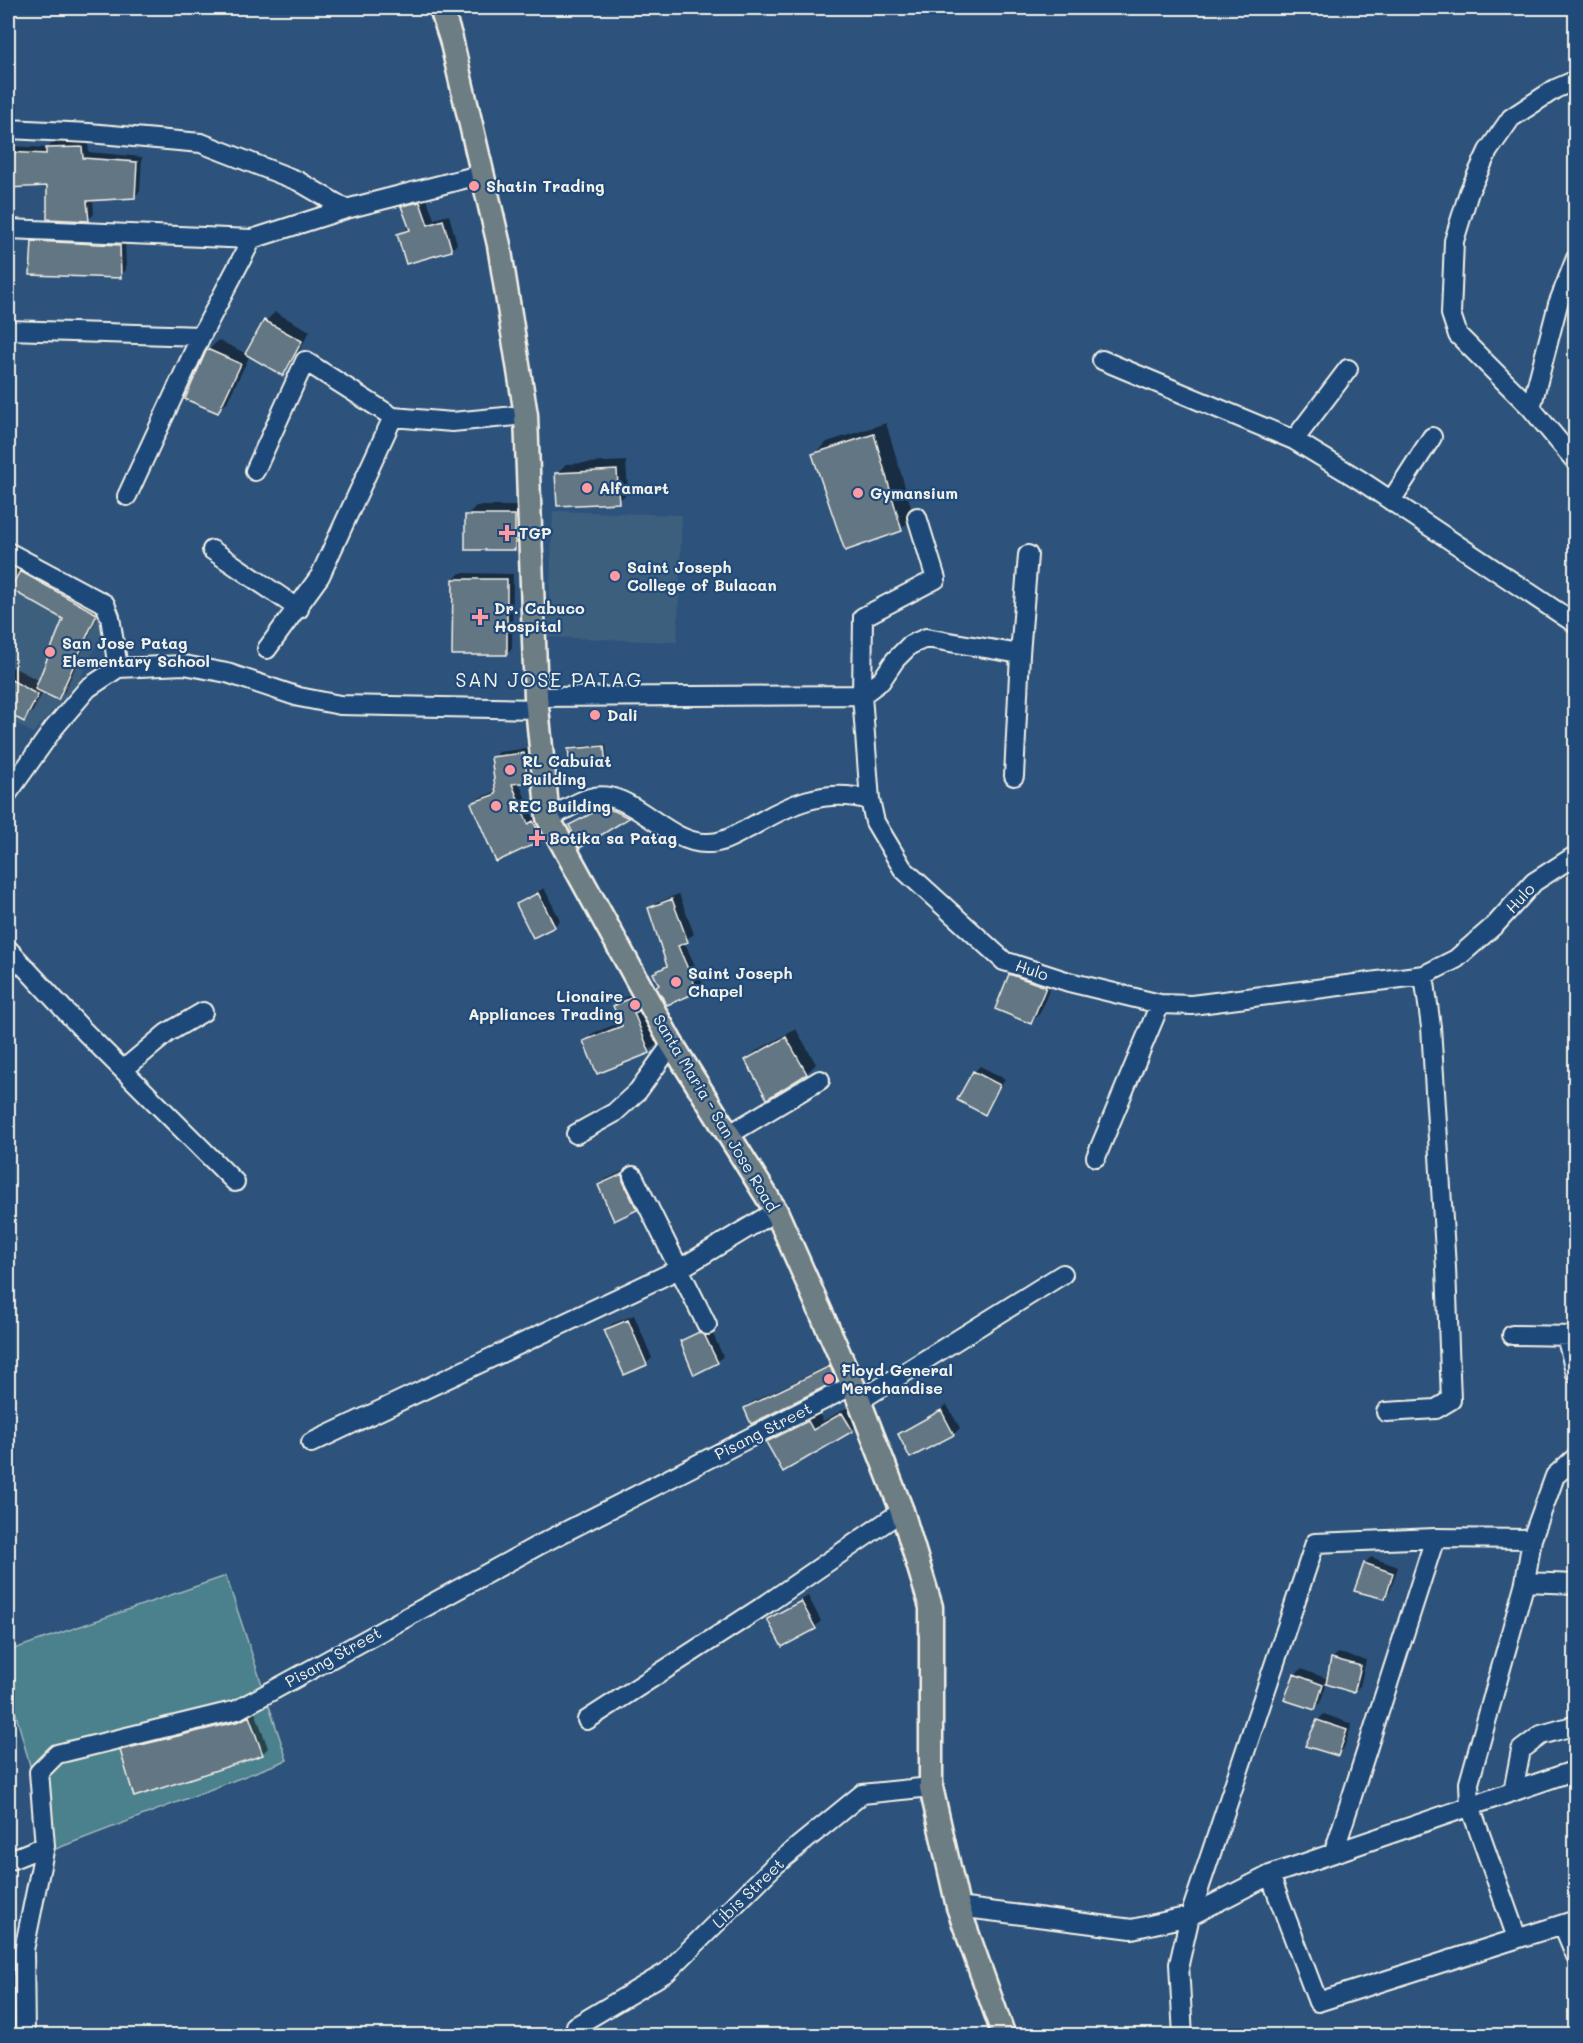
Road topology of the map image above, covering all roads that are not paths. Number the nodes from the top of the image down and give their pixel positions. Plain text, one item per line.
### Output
1 (441, 8) edge
2 (1575, 80) edge
3 (8, 129) edge
4 (483, 174) junction
5 (346, 209) junction
6 (8, 229) edge
7 (252, 239) junction
8 (1575, 258) edge
9 (8, 330) edge
10 (201, 336) junction
11 (1102, 360) dead end
12 (1348, 369) dead end
13 (1531, 408) junction
14 (526, 414) junction
15 (393, 417) junction
16 (1432, 437) dead end
17 (1294, 440) junction
18 (1575, 462) edge
19 (255, 471) dead end
20 (127, 496) dead end
21 (1391, 501) junction
22 (917, 517) dead end
23 (212, 550) dead end
24 (8, 552) edge
25 (1028, 555) dead end
26 (299, 609) junction
27 (1575, 624) edge
28 (267, 649) dead end
29 (1020, 654) junction
30 (118, 668) junction
31 (862, 695) junction
32 (537, 703) junction
33 (1014, 776) dead end
34 (8, 793) edge
35 (870, 800) junction
36 (548, 818) junction
37 (1575, 855) edge
38 (8, 949) edge
39 (1424, 975) junction
40 (1160, 1004) junction
41 (203, 1012) dead end
42 (672, 1044) junction
43 (123, 1070) junction
44 (820, 1080) dead end
45 (576, 1134) dead end
46 (730, 1134) junction
47 (1096, 1156) dead end
48 (633, 1176) dead end
49 (235, 1182) dead end
50 (776, 1211) junction
51 (681, 1268) junction
52 (1063, 1274) dead end
53 (707, 1325) dead end
54 (1512, 1335) dead end
55 (1571, 1336) edge
56 (1575, 1374) edge
57 (856, 1393) junction
58 (1386, 1413) dead end
59 (311, 1443) dead end
60 (1575, 1456) edge
61 (902, 1511) junction
62 (1435, 1538) junction
63 (1532, 1539) junction
64 (1525, 1582) junction
65 (1575, 1584) edge
66 (587, 1720) dead end
67 (1575, 1725) edge
68 (1575, 1770) edge
69 (931, 1787) junction
70 (1513, 1792) junction
71 (1470, 1806) junction
72 (45, 1846) junction
73 (1334, 1852) junction
74 (8, 1861) edge
75 (1270, 1875) junction
76 (958, 1907) junction
77 (1190, 1916) junction
78 (1569, 1923) edge
79 (1517, 1938) junction
80 (1575, 1956) edge
81 (576, 2026) dead end
82 (25, 2036) edge
83 (1004, 2036) edge
84 (1183, 2036) edge

1 - 4 main road, Santa Maria - San Jose Road
2 - 13 street
3 - 5 street
4 - 5 street
4 - 14 main road, Santa Maria - San Jose Road
5 - 7 street
6 - 7 street
7 - 10 street
8 - 13 street
9 - 10 street
10 - 20 street
11 - 17 street
12 - 17 street
13 - 18 street
14 - 15 street
14 - 32 main road, Santa Maria - San Jose Road
15 - 19 street
15 - 26 street
16 - 21 street
17 - 21 street
21 - 27 street
22 - 31 street, Hulo
23 - 26 street
24 - 30 street
25 - 29 street
26 - 28 street
29 - 31 street
29 - 33 street
30 - 32 street
30 - 34 street
31 - 32 street
31 - 35 street, Hulo
32 - 36 main road, Santa Maria - San Jose Road
35 - 36 street
35 - 40 street, Hulo
36 - 42 main road, Santa Maria - San Jose Road
37 - 39 street, Hulo
38 - 43 street
39 - 40 street, Hulo
39 - 58 street
40 - 47 street
41 - 43 street
42 - 45 street
42 - 46 main road, Santa Maria - San Jose Road
43 - 49 street
44 - 46 street
46 - 50 main road, Santa Maria - San Jose Road
48 - 51 street
50 - 51 street
50 - 57 main road, Santa Maria - San Jose Road
51 - 53 street
51 - 59 street
52 - 57 street, Pisang Street
54 - 55 street
55 - 56 street
57 - 61 main road, Santa Maria - San Jose Road
57 - 72 street, Pisang Street
60 - 63 street
61 - 66 street
61 - 69 main road, Santa Maria - San Jose Road
62 - 63 street
62 - 73 street
62 - 77 street
63 - 64 street
64 - 65 street
64 - 71 street
67 - 70 street
68 - 70 street
69 - 76 main road, Santa Maria - San Jose Road
69 - 81 street, Libis Street
70 - 71 street
71 - 73 street
71 - 79 street
72 - 74 street
72 - 82 street, Pisang Street
73 - 75 street
75 - 77 street
75 - 79 street
76 - 77 street
76 - 83 main road, Santa Maria - San Jose Road
77 - 84 street
78 - 79 street
78 - 80 street

